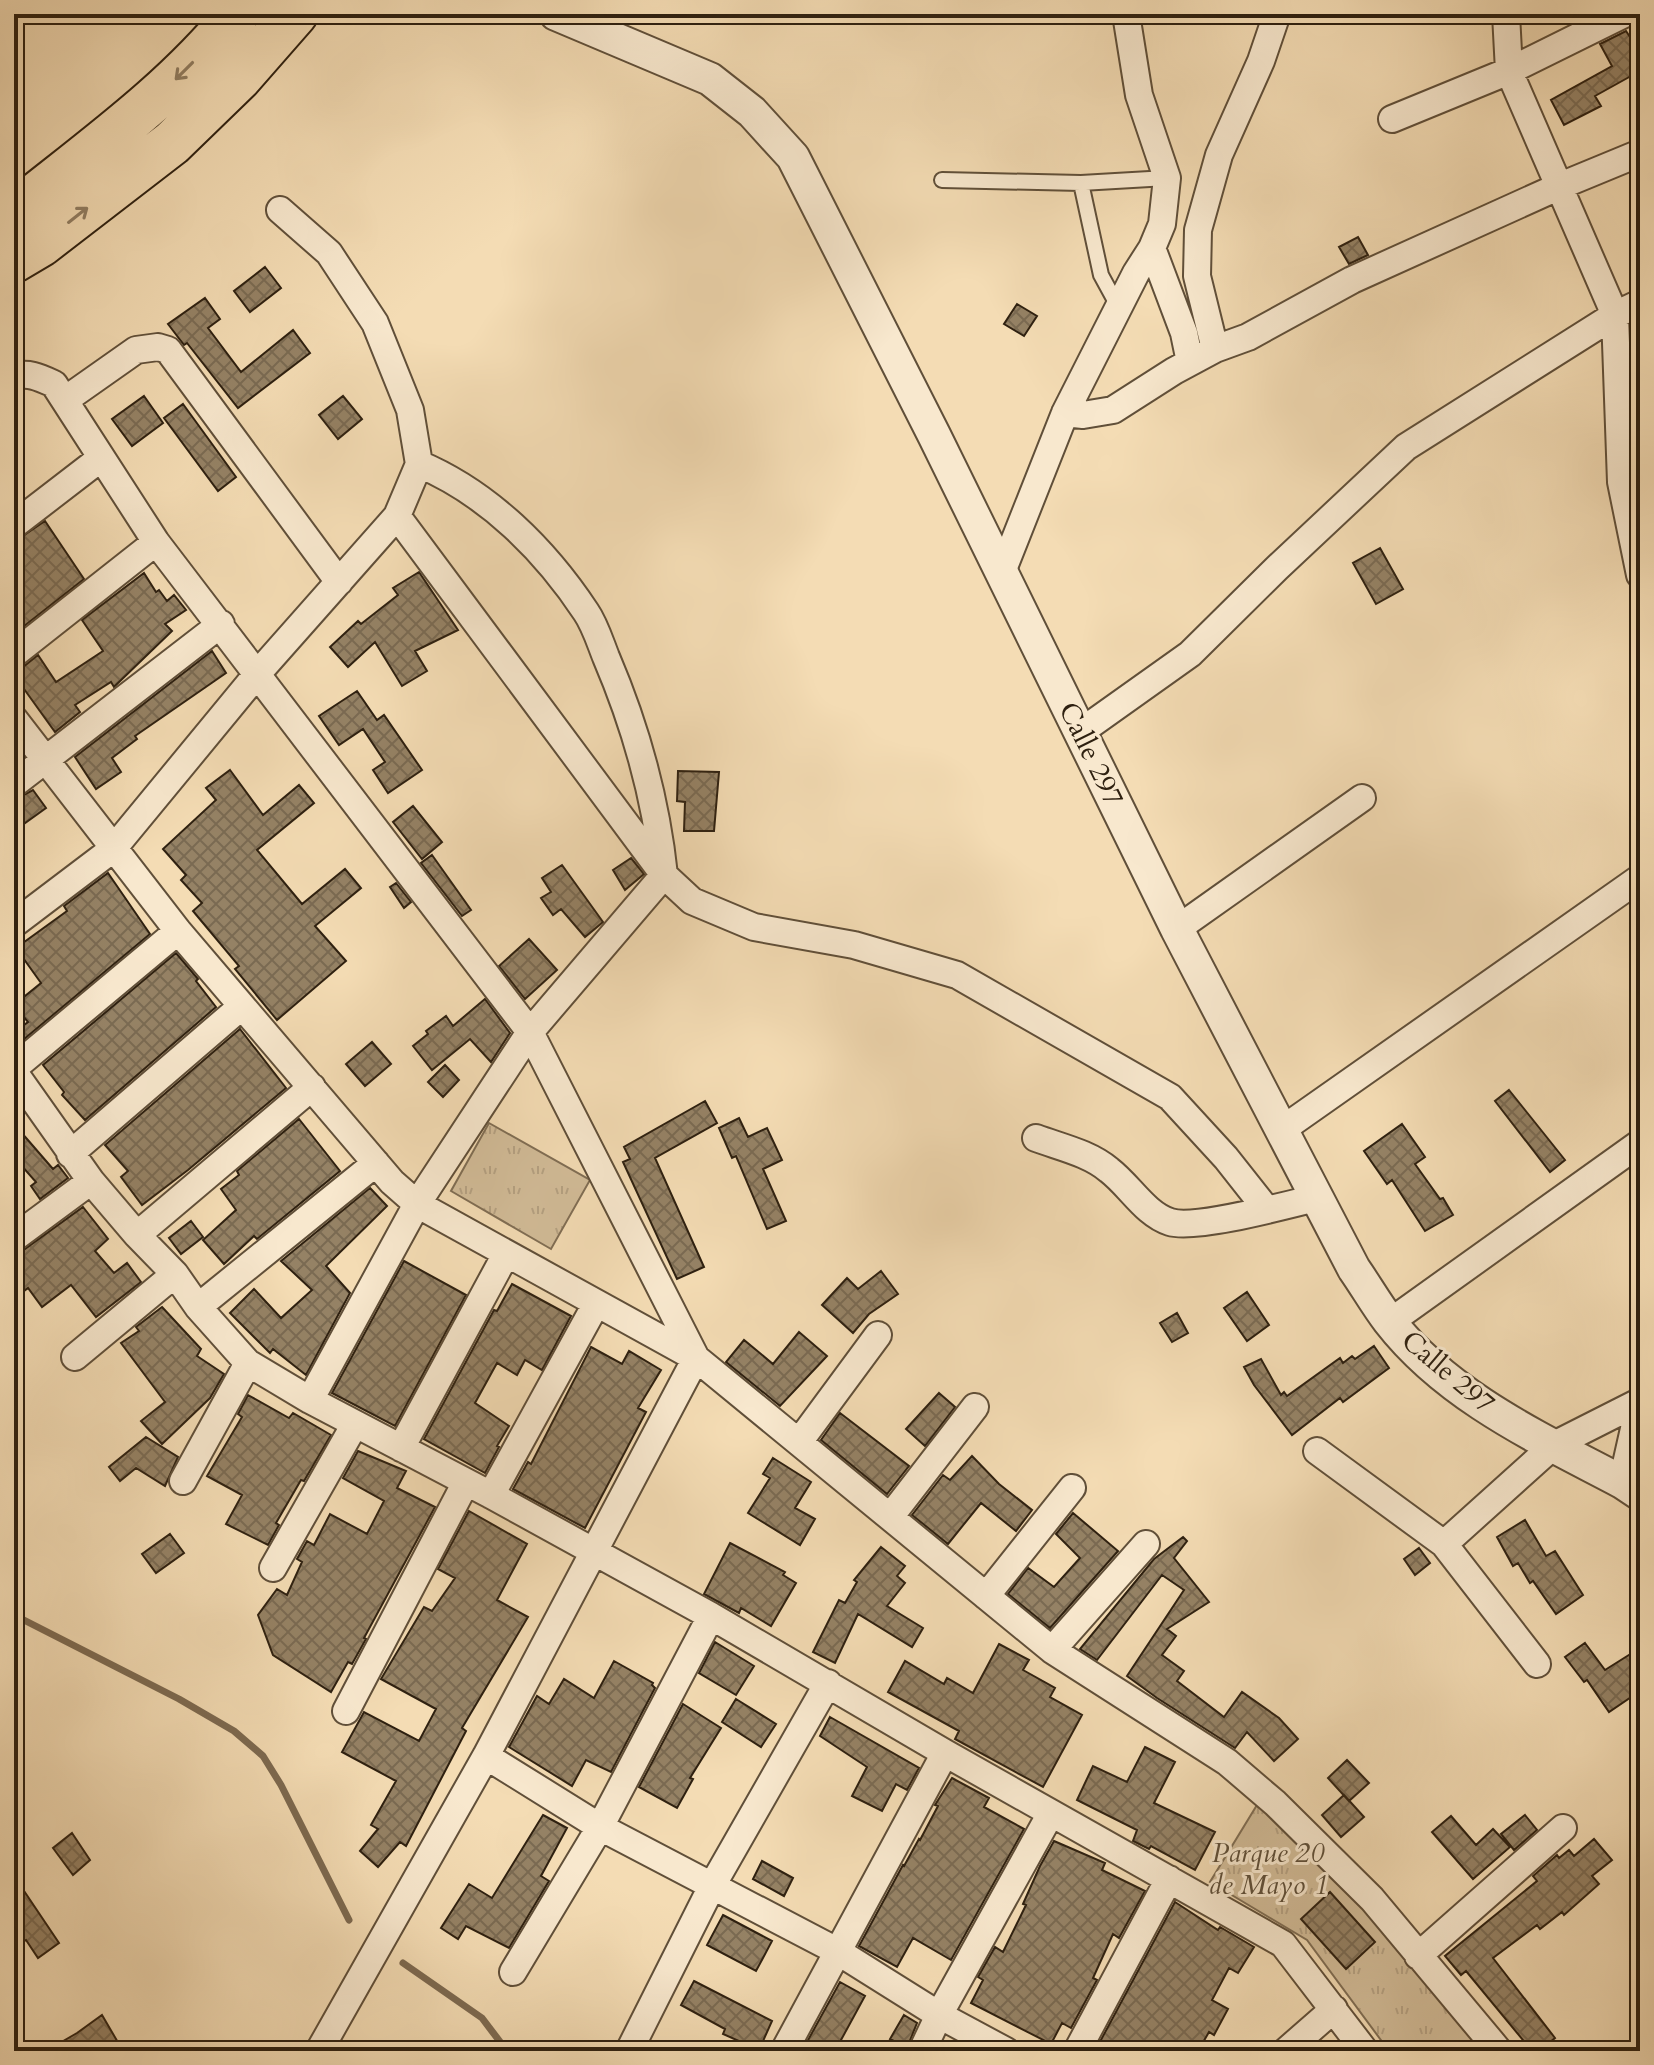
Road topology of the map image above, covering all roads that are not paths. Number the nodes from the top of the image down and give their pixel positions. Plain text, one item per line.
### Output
1 (237, 14) edge
2 (295, 14) edge
3 (556, 14) edge
4 (1126, 14) edge
5 (1277, 14) edge
6 (1506, 14) edge
7 (1624, 14) edge
8 (1509, 71) junction
9 (1392, 119) dead end
10 (1640, 153) edge
11 (1167, 178) junction
12 (942, 180) dead end
13 (1081, 183) junction
14 (1560, 186) junction
15 (14, 209) edge
16 (280, 210) dead end
17 (1152, 248) junction
18 (14, 260) edge
19 (1640, 303) edge
20 (1119, 308) junction
21 (1615, 315) junction
22 (1215, 349) junction
23 (1190, 362) junction
24 (14, 377) edge
25 (65, 400) junction
26 (1065, 413) junction
27 (101, 458) junction
28 (419, 464) junction
29 (1632, 502) edge
30 (397, 516) junction
31 (14, 525) edge
32 (156, 542) junction
33 (1002, 572) junction
34 (1640, 575) edge
35 (339, 582) junction
36 (221, 624) junction
37 (14, 654) edge
38 (258, 673) junction
39 (14, 719) edge
40 (1079, 733) junction
41 (44, 761) junction
42 (14, 784) edge
43 (1362, 798) dead end
44 (113, 849) junction
45 (664, 875) junction
46 (1640, 878) edge
47 (14, 924) edge
48 (1177, 929) junction
49 (178, 931) junction
50 (242, 1006) junction
51 (530, 1032) junction
52 (14, 1070) edge
53 (312, 1087) junction
54 (1280, 1131) junction
55 (1036, 1138) dead end
56 (1640, 1143) edge
57 (70, 1154) junction
58 (376, 1163) junction
59 (91, 1181) junction
60 (1316, 1198) junction
61 (417, 1204) junction
62 (1267, 1210) junction
63 (137, 1235) junction
64 (14, 1238) edge
65 (506, 1254) junction
66 (175, 1274) junction
67 (596, 1304) junction
68 (198, 1307) junction
69 (1390, 1322) junction
70 (878, 1335) dead end
71 (75, 1357) dead end
72 (696, 1358) junction
73 (248, 1363) junction
74 (310, 1400) junction
75 (1640, 1402) edge
76 (975, 1407) dead end
77 (355, 1424) junction
78 (799, 1442) junction
79 (1554, 1445) junction
80 (401, 1448) junction
81 (1317, 1451) dead end
82 (183, 1481) dead end
83 (466, 1482) junction
84 (1072, 1488) dead end
85 (1631, 1488) edge
86 (491, 1495) junction
87 (890, 1517) junction
88 (1146, 1544) dead end
89 (1444, 1544) junction
90 (592, 1552) junction
91 (273, 1568) dead end
92 (986, 1596) junction
93 (711, 1616) junction
94 (1052, 1650) junction
95 (1537, 1664) dead end
96 (828, 1683) junction
97 (346, 1711) dead end
98 (945, 1753) junction
99 (486, 1756) junction
100 (1051, 1813) junction
101 (600, 1827) junction
102 (1563, 1828) dead end
103 (1169, 1879) junction
104 (712, 1886) junction
105 (837, 1951) junction
106 (1418, 1956) junction
107 (513, 1972) dead end
108 (1334, 2009) junction
109 (939, 2015) junction
110 (319, 2051) edge
111 (629, 2051) edge
112 (784, 2051) edge
113 (922, 2051) edge
114 (1006, 2051) edge
115 (1077, 2051) edge
116 (1286, 2051) edge
117 (1365, 2051) edge
118 (1499, 2051) edge

1 -> 15 highway
18 -> 2 highway
3 - 33 street, Calle 297
4 - 11 street
5 - 22 street
6 - 8 street
7 - 8 street
8 - 9 street
8 - 14 street
10 - 14 street
11 - 13 lane
11 - 17 street
12 - 13 lane
13 - 20 lane
14 - 21 street
14 - 22 street
16 - 28 street
17 - 20 street
17 - 23 street
19 - 21 street
20 - 26 street
21 - 29 street
21 - 40 street
22 - 23 street
23 - 26 street
24 - 25 street
25 - 27 street
25 - 35 street
26 - 33 street
27 - 31 street
27 - 32 street
28 - 30 street
28 - 45 street
29 - 34 street
30 - 35 street
30 - 45 street
32 - 36 street
32 - 37 street
33 - 40 street, Calle 297
35 - 38 street
36 - 38 street
36 - 41 street
38 - 44 street
38 - 51 street
39 - 41 street
40 - 48 street, Calle 297
41 - 42 street
41 - 44 street
43 - 48 street
44 - 47 street
44 - 49 street
45 - 51 street
45 - 62 street
46 - 54 street
48 - 54 street, Calle 297
49 - 50 street
49 - 52 street
50 - 53 street
50 - 57 street
51 - 61 street
51 - 72 street
52 - 57 street
53 - 58 street
53 - 63 street
54 - 60 street, Calle 297
55 - 62 street
56 - 69 street
57 - 59 street
58 - 61 street
58 - 68 street
59 - 63 street
59 - 64 street
60 - 62 street
60 - 69 street, Calle 297
61 - 65 street
61 - 74 street
63 - 66 street
65 - 67 street
65 - 80 street
66 - 68 street
66 - 71 street
67 - 72 street
67 - 86 street
68 - 73 street
69 - 79 street, Calle 297
70 - 78 street
72 - 78 street
72 - 90 street
73 - 74 street
73 - 82 street
74 - 77 street
75 - 79 street
75 - 85 street
76 - 87 street
77 - 80 street
77 - 91 street
78 - 87 street
79 - 85 street, Calle 297
79 - 89 street
80 - 83 street
81 - 89 street
83 - 86 street
83 - 97 street
84 - 92 street
86 - 90 street
87 - 92 street
88 - 94 street
89 - 95 street
90 - 93 street
90 - 99 street
92 - 94 street
93 - 96 street
93 - 101 street
94 - 106 street
96 - 98 street
96 - 104 street
98 - 100 street
98 - 105 street
99 - 101 street
99 - 110 street
100 - 103 street
100 - 109 street
101 - 104 street
101 - 107 street
102 - 106 street
103 - 108 street
103 - 115 street
104 - 105 street
104 - 111 street
105 - 109 street
105 - 112 street
106 - 118 street
108 - 116 street
108 - 117 street
109 - 113 street
109 - 114 street

